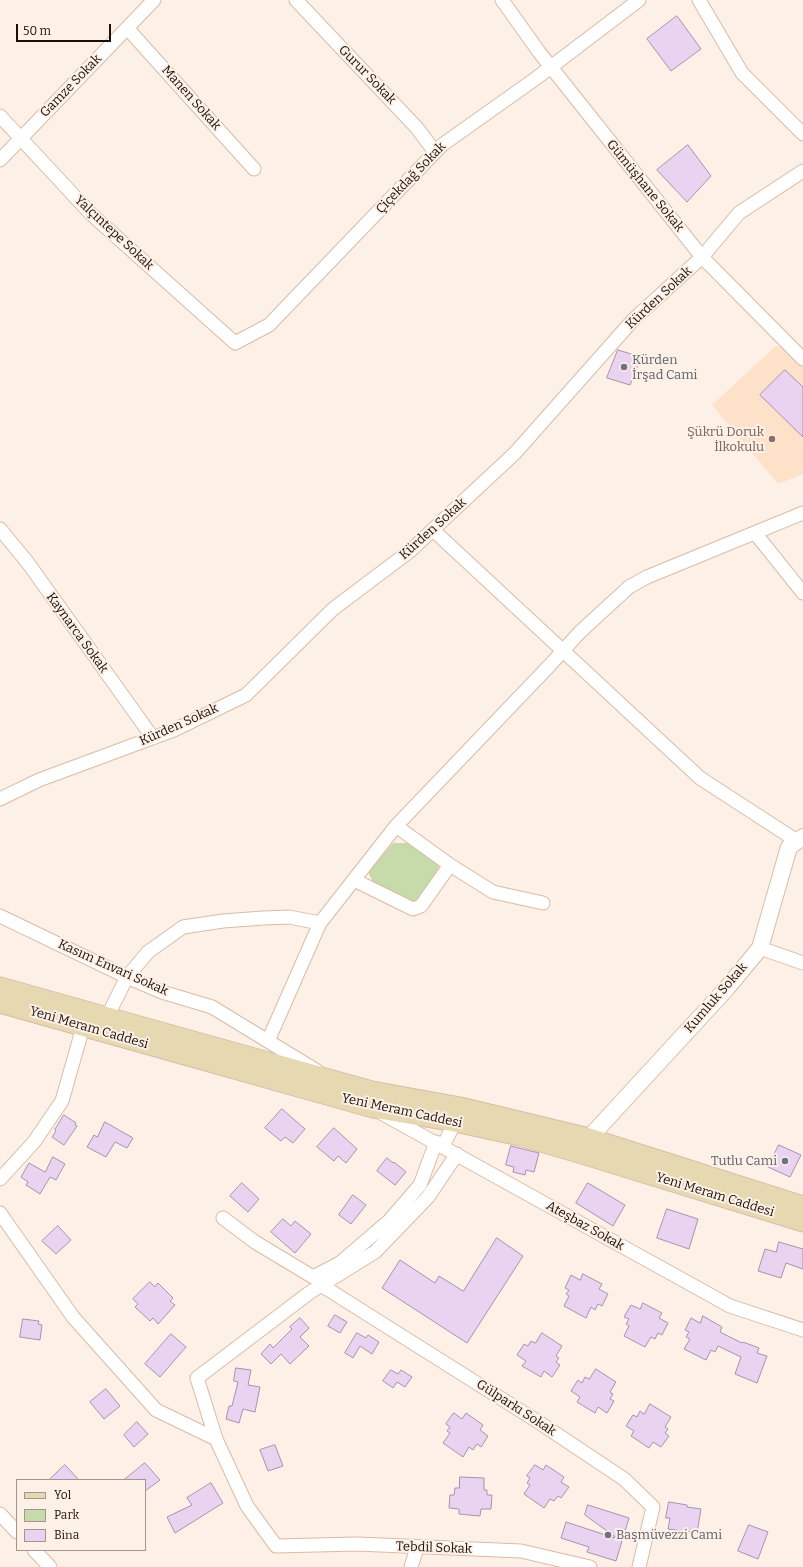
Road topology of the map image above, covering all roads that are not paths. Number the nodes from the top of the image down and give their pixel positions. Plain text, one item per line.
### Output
1 (154, 0) edge
2 (296, 0) edge
3 (502, 0) edge
4 (639, 0) edge
5 (699, 0) edge
6 (127, 28) junction
7 (550, 66) junction
8 (0, 116) edge
9 (803, 134) edge
10 (21, 138) junction
11 (435, 152) junction
12 (0, 160) edge
13 (254, 169) dead end
14 (803, 170) edge
15 (702, 257) junction
16 (235, 343) joint
17 (803, 359) edge
18 (803, 512) edge
19 (0, 529) edge
20 (433, 530) junction
21 (755, 533) junction
22 (803, 593) edge
23 (563, 650) junction
24 (153, 738) junction
25 (0, 799) edge
26 (396, 826) junction
27 (800, 839) edge
28 (450, 865) junction
29 (354, 880) junction
30 (542, 903) dead end
31 (0, 916) edge
32 (320, 923) junction
33 (760, 948) junction
34 (803, 963) edge
35 (127, 977) junction
36 (0, 987) edge
37 (0, 1003) edge
38 (107, 1017) junction
39 (83, 1026) junction
40 (268, 1041) junction
41 (330, 1079) junction
42 (372, 1108) junction
43 (455, 1122) junction
44 (588, 1138) junction
45 (440, 1144) junction
46 (458, 1154) junction
47 (0, 1179) edge
48 (803, 1206) edge
49 (0, 1213) edge
50 (223, 1218) dead end
51 (803, 1222) edge
52 (322, 1285) junction
53 (803, 1330) edge
54 (216, 1439) junction
55 (0, 1514) edge
56 (16, 1531) edge
57 (416, 1548) junction
58 (35, 1551) edge
59 (50, 1567) edge
60 (411, 1567) edge
61 (590, 1567) edge
62 (639, 1567) edge

1 - 6 street, Gamze Sokak
2 - 11 street, Gurur Sokak
3 - 7 street, Gümüşhane Sokak
4 - 7 street, Çiçekdağ Sokak
5 - 9 street
6 - 10 street, Gamze Sokak
6 - 13 street, Manen Sokak
7 - 11 street, Çiçekdağ Sokak
7 - 15 street, Gümüşhane Sokak
8 - 10 street, Yalçıntepe Sokak
10 - 12 street, Gamze Sokak
10 - 16 street, Yalçıntepe Sokak
11 - 16 street, Çiçekdağ Sokak
14 - 15 street, Kürden Sokak
15 - 17 street, Gümüşhane Sokak
15 - 20 street, Kürden Sokak
18 - 21 street
19 - 24 street, Kaynarca Sokak
20 - 23 street
20 - 24 street, Kürden Sokak
21 - 22 street
21 - 23 street
23 - 26 street
23 - 27 street
24 - 25 street, Kürden Sokak
26 - 28 street
26 - 29 street
27 - 33 street, Kumluk Sokak
28 - 29 street
28 - 30 street
29 - 32 street
31 - 35 street, Kasım Envari Sokak
32 - 35 street
32 - 40 street
33 - 34 street
33 - 44 street, Kumluk Sokak
35 - 38 street
35 - 40 street, Kasım Envari Sokak
36 - 38 main road, Yeni Meram Caddesi
37 - 39 main road, Yeni Meram Caddesi
38 - 41 main road, Yeni Meram Caddesi
39 - 42 main road, Yeni Meram Caddesi
39 - 47 street
40 - 41 street, Kasım Envari Sokak
41 - 44 main road, Yeni Meram Caddesi
42 - 43 main road, Yeni Meram Caddesi
42 - 45 street, Ateşbaz Sokak
43 - 45 street
43 - 51 main road, Yeni Meram Caddesi
44 - 48 main road, Yeni Meram Caddesi
45 - 46 street, Ateşbaz Sokak
45 - 50 street
46 - 52 street
46 - 53 street, Ateşbaz Sokak
49 - 54 street
52 - 54 street
52 - 62 street, Gülparkı Sokak
54 - 57 street, Tebdil Sokak
55 - 56 street
57 - 60 street
57 - 61 street, Tebdil Sokak
58 - 59 street

